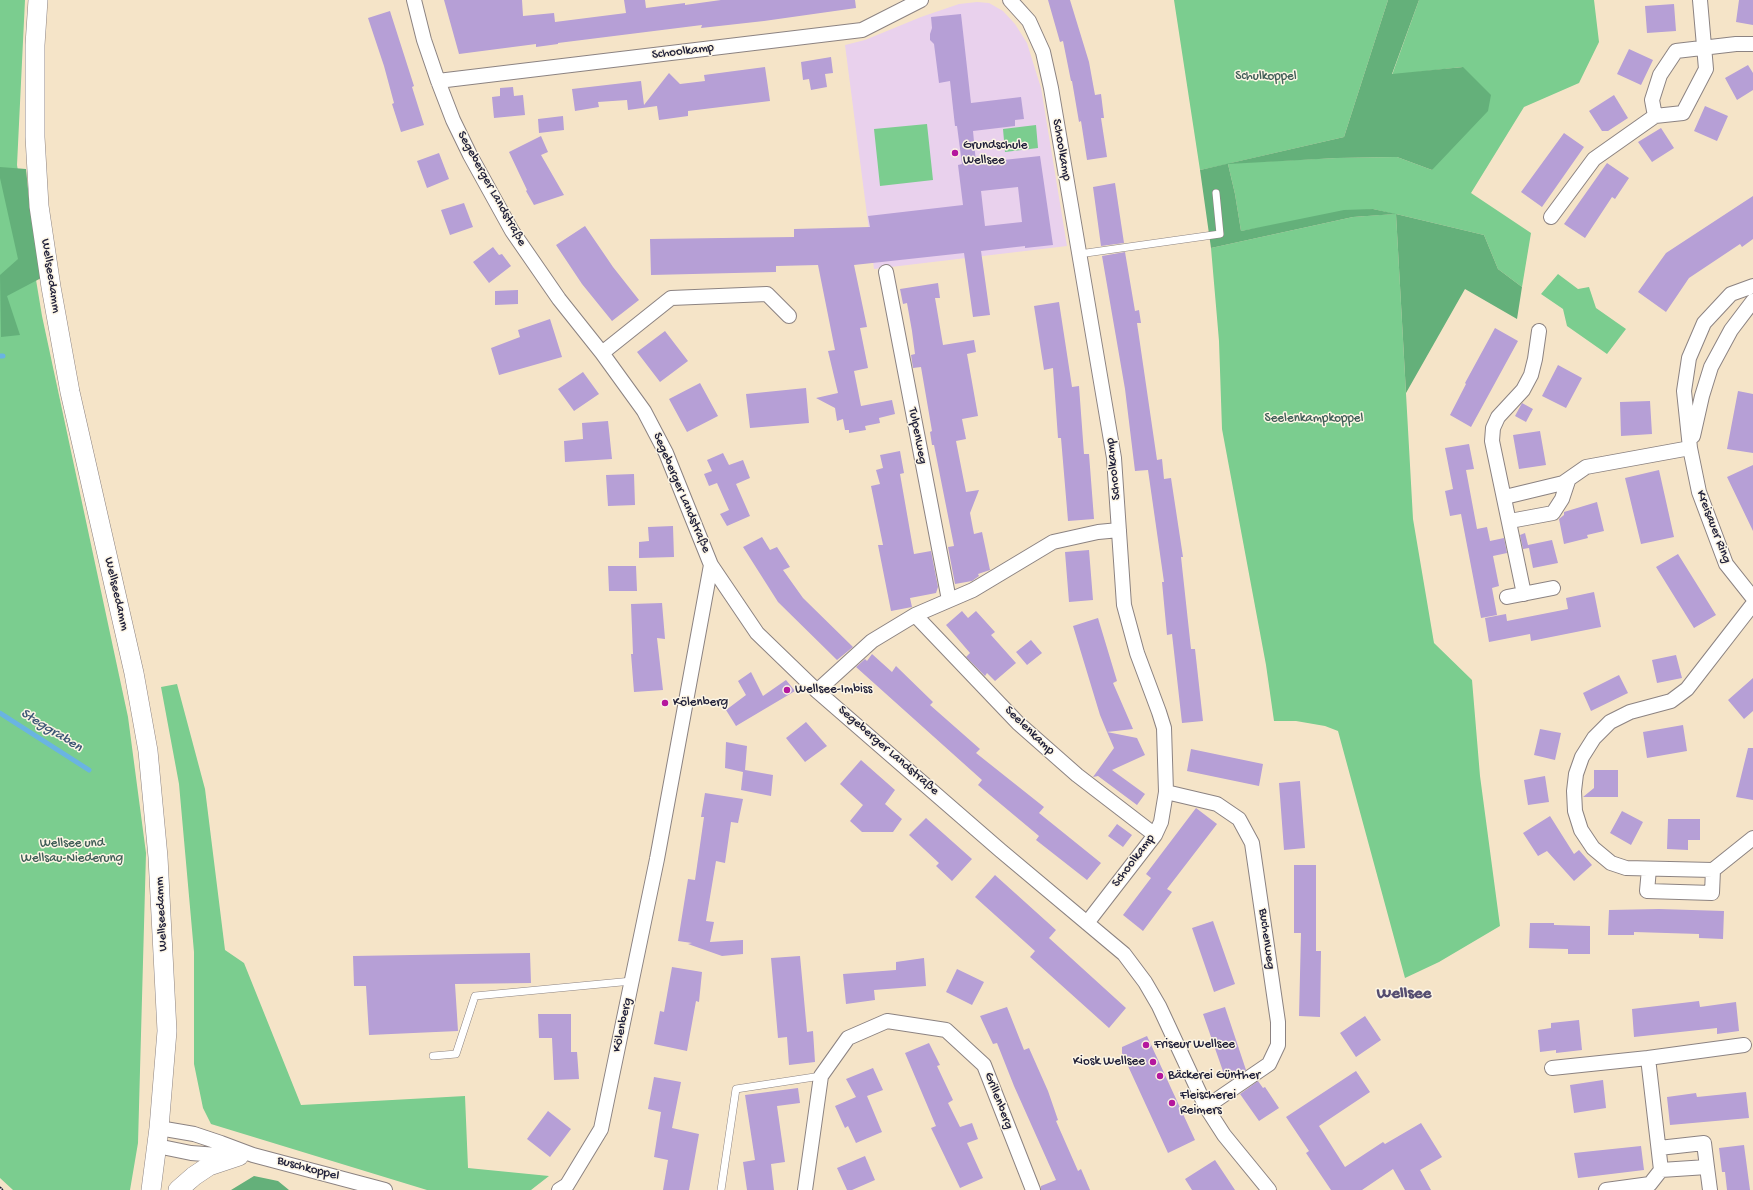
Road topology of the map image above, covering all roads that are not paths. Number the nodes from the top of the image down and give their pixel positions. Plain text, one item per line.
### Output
1 (38, 0) edge
2 (414, 0) edge
3 (921, 0) edge
4 (1010, 0) edge
5 (1700, 0) edge
6 (1753, 44) edge
7 (1703, 48) junction
8 (438, 81) junction
9 (1655, 116) junction
10 (1216, 192) dead end
11 (1551, 217) dead end
12 (1079, 254) junction
13 (886, 272) dead end
14 (1753, 286) edge
15 (1753, 302) edge
16 (789, 316) dead end
17 (1539, 331) dead end
18 (602, 353) junction
19 (1690, 448) junction
20 (1568, 481) junction
21 (1505, 497) junction
22 (1510, 521) junction
23 (1119, 530) junction
24 (711, 565) junction
25 (1553, 588) dead end
26 (1524, 594) junction
27 (1508, 597) dead end
28 (1753, 598) edge
29 (949, 600) junction
30 (1753, 604) edge
31 (915, 615) junction
32 (817, 690) junction
33 (1166, 792) junction
34 (1154, 835) junction
35 (1753, 838) edge
36 (1649, 870) junction
37 (1713, 870) junction
38 (1087, 923) junction
39 (632, 981) junction
40 (1744, 1045) dead end
41 (432, 1056) dead end
42 (1648, 1058) junction
43 (1552, 1068) dead end
44 (821, 1076) junction
45 (1206, 1107) junction
46 (160, 1128) junction
47 (157, 1146) junction
48 (1659, 1148) junction
49 (246, 1156) junction
50 (1707, 1167) junction
51 (1662, 1170) junction
52 (151, 1190) edge
53 (178, 1190) edge
54 (385, 1190) edge
55 (560, 1190) edge
56 (721, 1190) edge
57 (805, 1190) edge
58 (1033, 1190) edge
59 (1269, 1190) edge
60 (1606, 1190) edge
61 (1710, 1190) edge

1 - 46 main road, Wellseedamm
2 - 8 street, Segeberger Landstraße
3 - 8 street, Schoolkamp
4 - 12 street, Schoolkamp
5 - 7 street
6 - 7 street
7 - 9 street
7 - 9 street
8 - 18 street, Segeberger Landstraße
9 - 11 street
10 - 12 lane
12 - 23 street, Schoolkamp
13 - 29 street, Tulpenweg
14 - 19 street, Kreisauer Ring
15 - 19 street, Kreisauer Ring
16 - 18 street
17 - 21 street
18 - 24 street, Segeberger Landstraße
19 - 20 street
19 - 28 street, Kreisauer Ring
20 - 21 street
20 - 22 street
21 - 22 street
22 - 26 street
23 - 29 street
23 - 33 street, Schoolkamp
24 - 32 street, Segeberger Landstraße
24 - 39 street, Kölenberg
25 - 26 street
26 - 27 street
29 - 31 street
30 - 36 street
31 - 32 street
31 - 34 street, Seelenkamp
32 - 38 street, Segeberger Landstraße
33 - 34 street, Schoolkamp
33 - 45 street, Buchenweg
34 - 38 street, Schoolkamp
35 - 37 street
36 - 37 street
36 - 37 street
38 - 45 street, Segeberger Landstraße
39 - 41 lane
39 - 55 street, Kölenberg
40 - 42 street
42 - 43 street
42 - 48 street
44 - 56 lane
44 - 57 street, Grillenberg
44 - 58 street, Grillenberg
45 - 59 street, Segeberger Landstraße
46 - 47 main road, Wellseedamm
46 - 49 street, Buschkoppel
47 - 49 street, Buschkoppel
47 - 52 main road, Wellseedamm
48 - 50 street
48 - 51 street
49 - 53 main road
49 - 54 street, Buschkoppel
50 - 51 street
50 - 61 street
51 - 60 street

